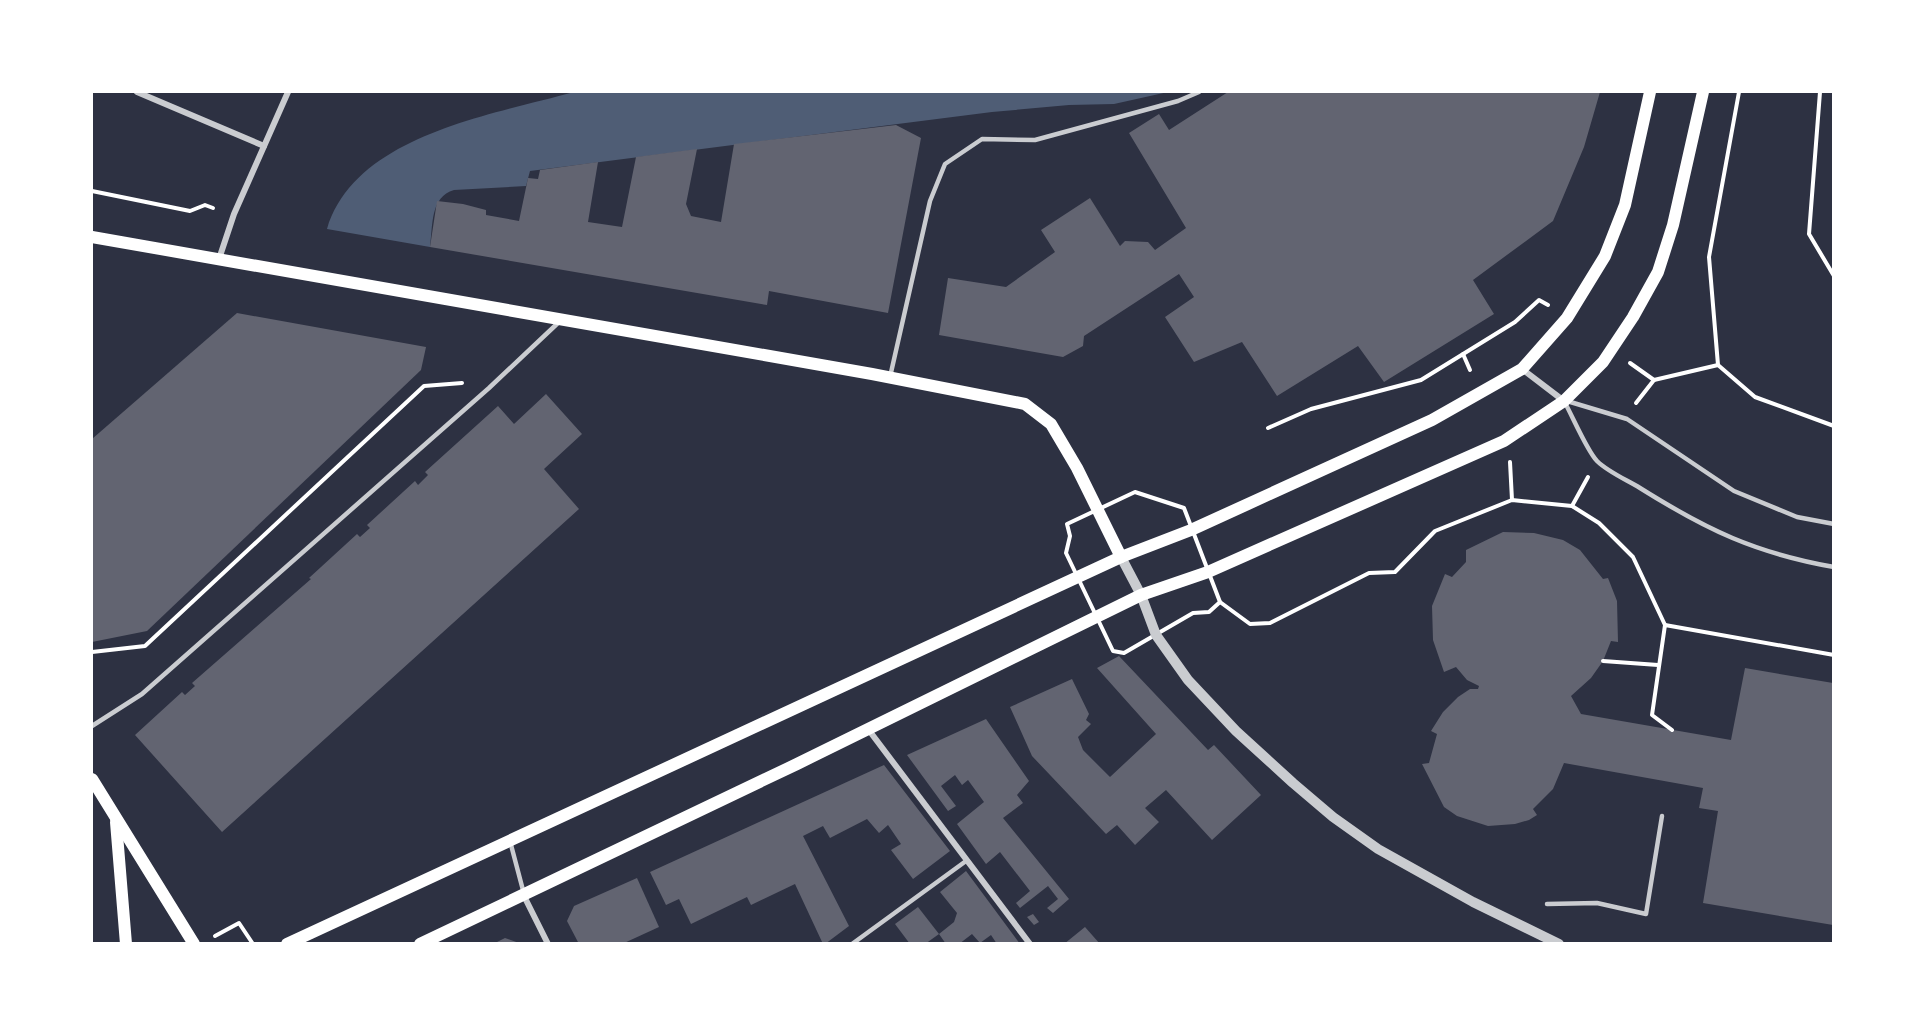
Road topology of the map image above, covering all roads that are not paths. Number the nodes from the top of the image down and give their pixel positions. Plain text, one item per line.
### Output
1 (137, 92) edge
2 (288, 92) edge
3 (1199, 92) edge
4 (1650, 92) edge
5 (1703, 92) edge
6 (264, 146) junction
7 (92, 237) edge
8 (106, 241) junction
9 (92, 242) edge
10 (219, 259) junction
11 (563, 319) junction
12 (1522, 369) junction
13 (890, 377) junction
14 (1564, 400) junction
15 (1833, 524) edge
16 (1121, 558) junction
17 (1833, 567) edge
18 (1141, 595) junction
19 (92, 726) edge
20 (868, 729) junction
21 (92, 779) edge
22 (1662, 816) dead end
23 (116, 817) junction
24 (510, 841) junction
25 (966, 861) junction
26 (524, 896) junction
27 (1547, 904) dead end
28 (126, 944) edge
29 (194, 944) edge
30 (287, 944) edge
31 (420, 944) edge
32 (548, 944) edge
33 (852, 944) edge
34 (1030, 944) edge
35 (1559, 944) edge

1 - 6 street
2 - 6 street
3 - 13 lane
4 - 12 main road
5 - 14 main road
6 - 10 street
7 - 8 main road
8 - 9 main road
8 - 10 main road
10 - 11 main road
11 - 13 main road
11 - 19 lane
12 - 14 street
12 - 16 main road
13 - 16 main road
14 - 15 lane
14 - 17 lane
14 - 18 main road
16 - 18 street
16 - 24 main road
18 - 20 main road
18 - 35 street
20 - 25 street
20 - 26 main road
21 - 23 main road
22 - 27 lane
23 - 28 main road
23 - 29 main road
24 - 26 lane
24 - 30 main road
25 - 33 lane
25 - 34 street
26 - 31 main road
26 - 32 street

